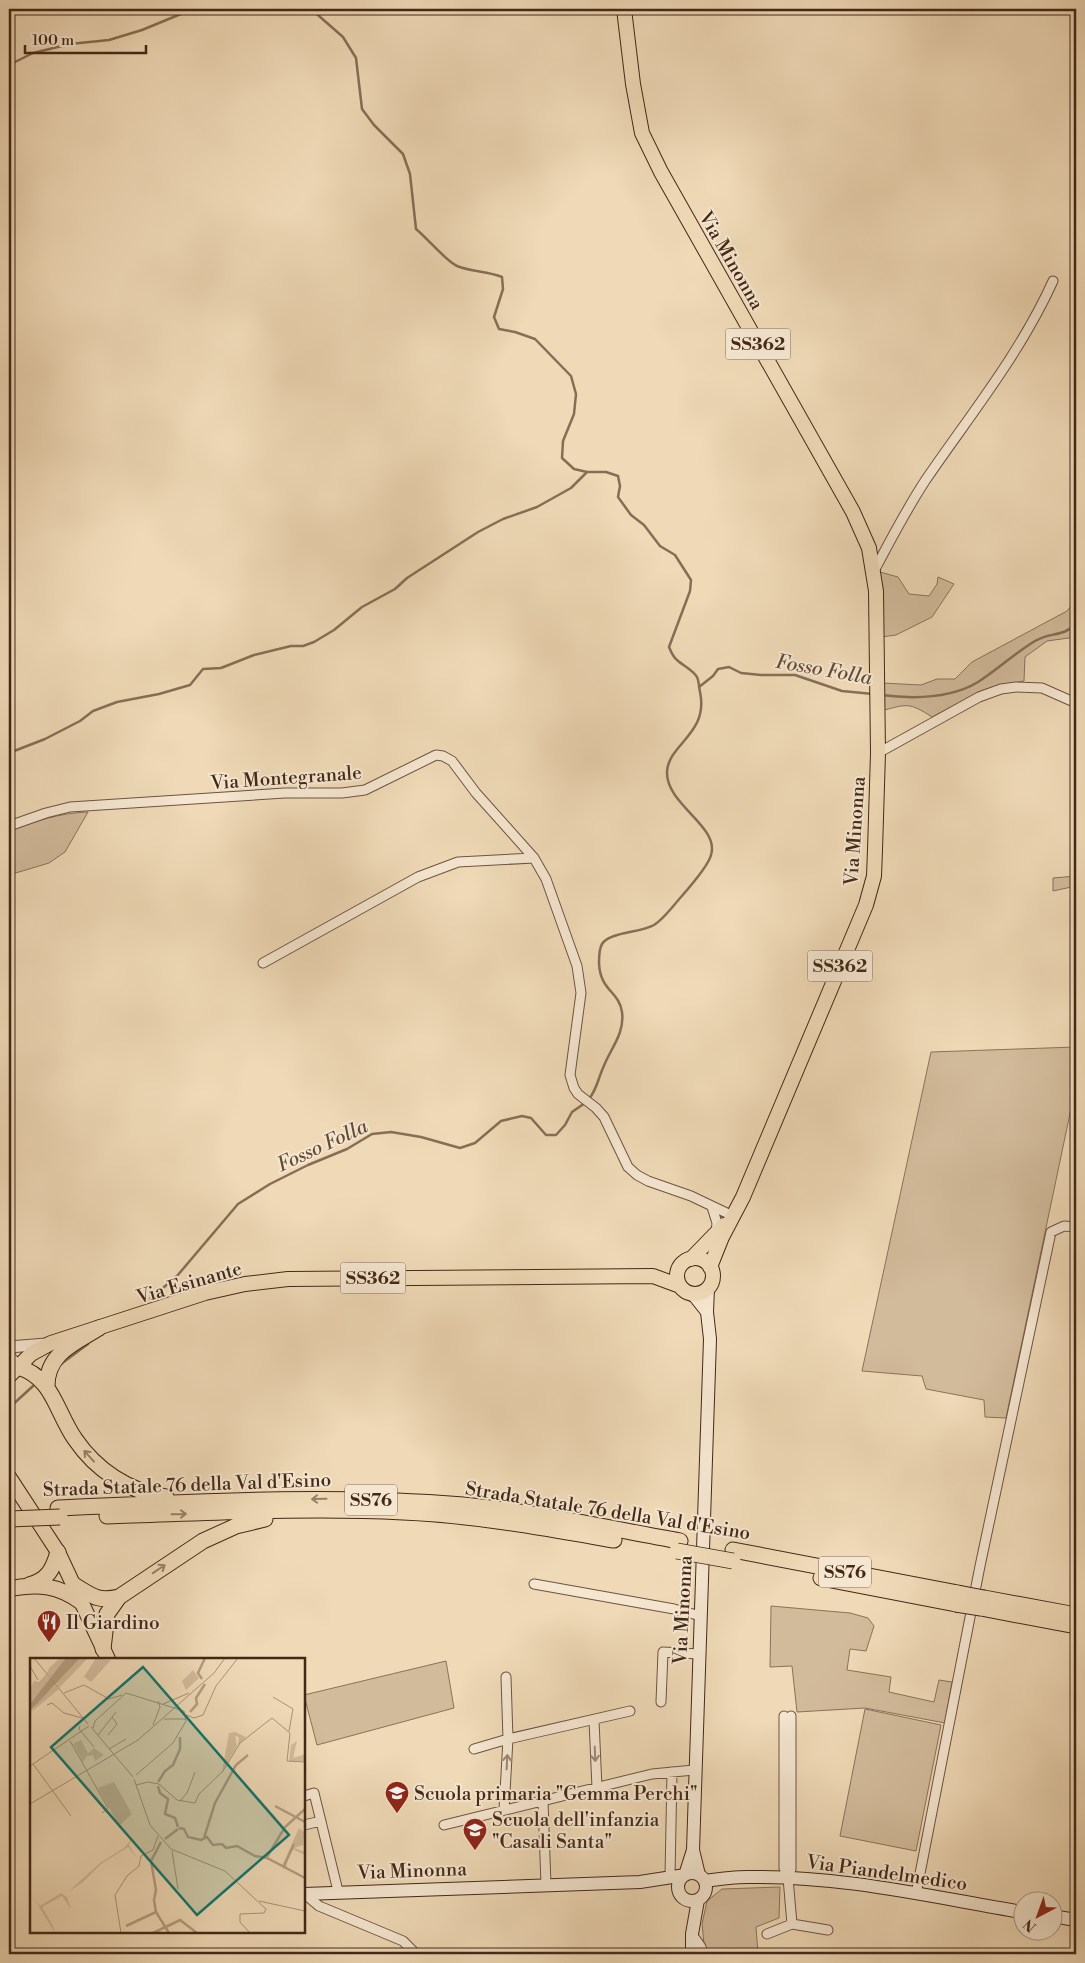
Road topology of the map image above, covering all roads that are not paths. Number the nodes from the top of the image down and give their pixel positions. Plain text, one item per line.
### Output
1 (624, 9) edge
2 (1053, 282) dead end
3 (874, 571) junction
4 (1076, 703) edge
5 (878, 752) junction
6 (9, 826) edge
7 (534, 858) junction
8 (263, 963) dead end
9 (712, 1207) junction
10 (733, 1216) junction
11 (1076, 1227) edge
12 (716, 1235) junction
13 (687, 1261) junction
14 (710, 1267) junction
15 (653, 1276) junction
16 (708, 1288) junction
17 (686, 1290) junction
18 (708, 1312) junction
19 (99, 1328) junction
20 (50, 1343) junction
21 (9, 1347) edge
22 (11, 1367) edge
23 (47, 1386) junction
24 (10, 1480) edge
25 (195, 1502) junction
26 (9, 1509) edge
27 (59, 1512) junction
28 (403, 1512) junction
29 (9, 1519) edge
30 (679, 1546) junction
31 (58, 1552) junction
32 (534, 1584) dead end
33 (74, 1585) junction
34 (26, 1586) junction
35 (9, 1589) edge
36 (119, 1597) junction
37 (82, 1602) junction
38 (983, 1603) junction
39 (1076, 1615) edge
40 (701, 1616) junction
41 (1076, 1626) edge
42 (106, 1654) edge
43 (699, 1654) junction
44 (506, 1678) dead end
45 (661, 1702) dead end
46 (630, 1711) dead end
47 (788, 1716) dead end
48 (594, 1720) junction
49 (508, 1739) junction
50 (474, 1749) dead end
51 (694, 1770) junction
52 (672, 1772) junction
53 (597, 1788) junction
54 (305, 1796) edge
55 (543, 1801) junction
56 (504, 1810) junction
57 (321, 1821) junction
58 (444, 1825) dead end
59 (305, 1826) edge
60 (693, 1850) junction
61 (685, 1875) junction
62 (670, 1877) junction
63 (788, 1878) junction
64 (640, 1882) junction
65 (546, 1885) junction
66 (702, 1887) junction
67 (338, 1892) junction
68 (305, 1894) edge
69 (916, 1894) junction
70 (305, 1895) edge
71 (682, 1897) junction
72 (1012, 1910) edge
73 (1062, 1918) edge
74 (1076, 1920) edge
75 (792, 1924) junction
76 (828, 1930) dead end
77 (692, 1934) junction
78 (767, 1934) dead end
79 (416, 1954) edge
80 (692, 1954) edge
81 (703, 1954) edge

1 - 3 main road, Via Minonna / SS362
2 - 3 street
3 - 5 main road, Via Minonna / SS362
4 - 5 street
5 - 10 main road, Via Minonna / SS362
6 - 7 street, Via Montegranale
7 - 8 street
7 - 9 street, Via Montegranale
9 - 10 street, Via Montegranale
9 - 12 street
10 - 12 main road, Via Minonna / SS362
10 - 14 main road, Via Minonna / SS362
11 - 69 street
12 - 13 main road, Via Minonna / SS362
13 - 14 main road
13 - 15 main road, Via Esinante / SS362
13 - 17 main road
14 - 16 main road, SS362
15 - 17 main road, Via Esinante / SS362
15 - 19 main road, Via Esinante / SS362
16 - 17 main road
16 - 18 main road, Via Minonna
17 - 18 main road
18 - 40 main road, Via Minonna
19 - 20 main road, Via Esinante / SS362
19 - 23 highway
20 - 21 street
20 - 22 main road, Via Esinante / SS362
22 - 23 highway
25 -> 23 highway
24 - 31 main road
25 - 27 highway, Strada Statale 76 della Val d'Esino / SS76
30 -> 25 highway, Strada Statale 76 della Val d'Esino / SS76
26 - 27 highway, Strada Statale 76 della Val d'Esino / SS76
27 -> 28 highway, Strada Statale 76 della Val d'Esino / SS76
27 - 29 highway, Strada Statale 76 della Val d'Esino / SS76, bridge
28 - 30 highway, Strada Statale 76 della Val d'Esino / SS76
36 -> 28 highway
30 - 38 highway, Strada Statale 76 della Val d'Esino / SS76, bridge
31 - 33 main road
31 - 34 highway
32 - 40 street
33 - 36 highway
33 - 37 main road
34 - 35 highway
34 - 37 highway
36 - 42 highway
37 - 42 main road
38 - 39 highway, Strada Statale 76 della Val d'Esino / SS76
38 - 41 highway, Strada Statale 76 della Val d'Esino / SS76
40 - 43 main road, Via Minonna
43 - 45 street
43 - 51 main road, Via Minonna
44 - 49 street
46 - 48 street
47 - 63 street
48 - 49 street
48 -> 53 street
49 - 50 street
56 -> 49 street
51 - 52 street
51 - 60 main road, Via Minonna
52 - 53 street
52 - 62 street
53 - 55 street
54 - 57 street
55 - 56 street
55 - 65 street
56 - 58 street
57 - 59 street
57 - 67 street
60 - 61 main road, Via Minonna
60 - 66 main road, Via Minonna
61 - 62 main road, Via Minonna
61 - 66 main road, Via Minonna
61 - 71 main road, Via Minonna
62 - 64 main road, Via Minonna
63 - 66 main road, Via Piandelmedico
63 - 69 main road, Via Piandelmedico
63 - 75 street
64 - 65 main road, Via Minonna
64 - 71 main road, Via Minonna
65 - 67 main road, Via Minonna
66 - 71 main road, Via Minonna
66 - 77 main road, Via Minonna
67 - 68 main road, Via Minonna
69 - 72 main road, Via Piandelmedico
70 - 79 street, Via Minonna
71 - 77 main road, Via Minonna
73 - 74 main road
75 - 76 street
75 - 78 street
77 - 80 main road, Via Minonna
77 - 81 street

